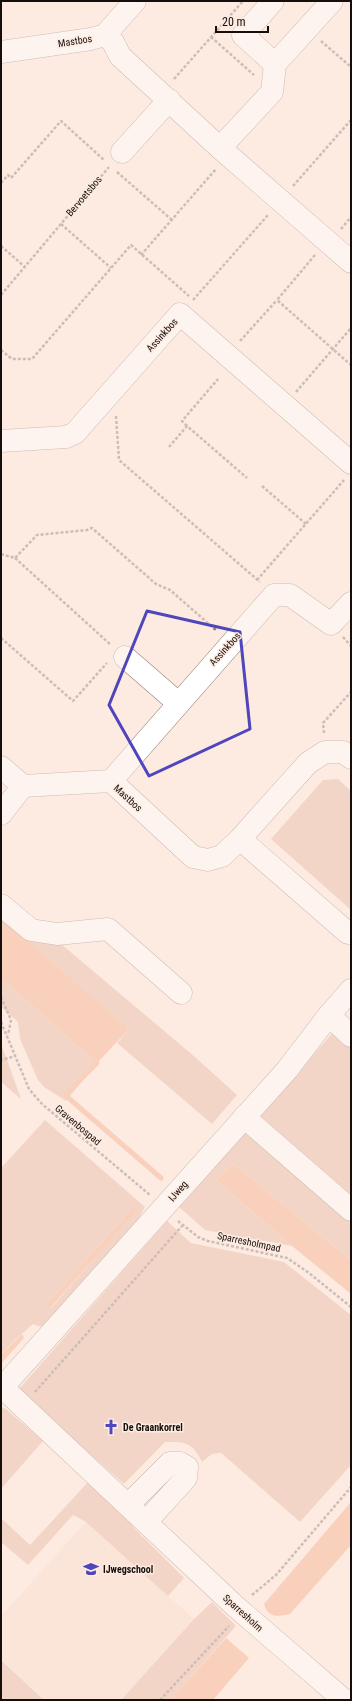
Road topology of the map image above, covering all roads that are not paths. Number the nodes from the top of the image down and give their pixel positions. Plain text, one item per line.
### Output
1 (135, 1) edge
2 (273, 1) edge
3 (332, 1) edge
4 (105, 35) junction
5 (1, 52) edge
6 (275, 64) junction
7 (165, 97) junction
8 (224, 151) junction
9 (116, 159) road end
10 (351, 262) edge
11 (1, 441) edge
12 (348, 470) edge
13 (351, 603) edge
14 (121, 654) road end
15 (178, 703) junction
16 (351, 758) edge
17 (1, 767) edge
18 (110, 781) junction
19 (23, 786) junction
20 (1, 814) edge
21 (240, 839) junction
22 (1, 905) edge
23 (348, 933) dead end
24 (351, 990) edge
25 (181, 993) dead end
26 (329, 1015) junction
27 (351, 1036) edge
28 (244, 1117) junction
29 (351, 1210) edge
30 (2, 1388) edge
31 (128, 1505) junction
32 (146, 1522) junction
33 (344, 1700) edge

1 - 4 street, Mastbos
2 - 6 street
3 - 6 street
4 - 5 street, Mastbos
4 - 7 street
6 - 8 street
7 - 8 street
7 - 9 street
8 - 10 street
11 - 12 street, Assinkbos
13 - 15 street, Assinkbos
14 - 15 street
15 - 18 street, Assinkbos
16 - 21 street, Mastbos
17 - 19 street
18 - 19 street, Mastbos
18 - 21 street, Mastbos
19 - 20 street
21 - 23 street
22 - 25 street
24 - 26 street, IJweg
26 - 27 street
26 - 28 street, IJweg
28 - 29 street
28 - 30 street, IJweg
30 - 31 street, Sparresholm
31 - 32 street, Sparresholm
31 - 32 street
32 - 33 street, Sparresholm

